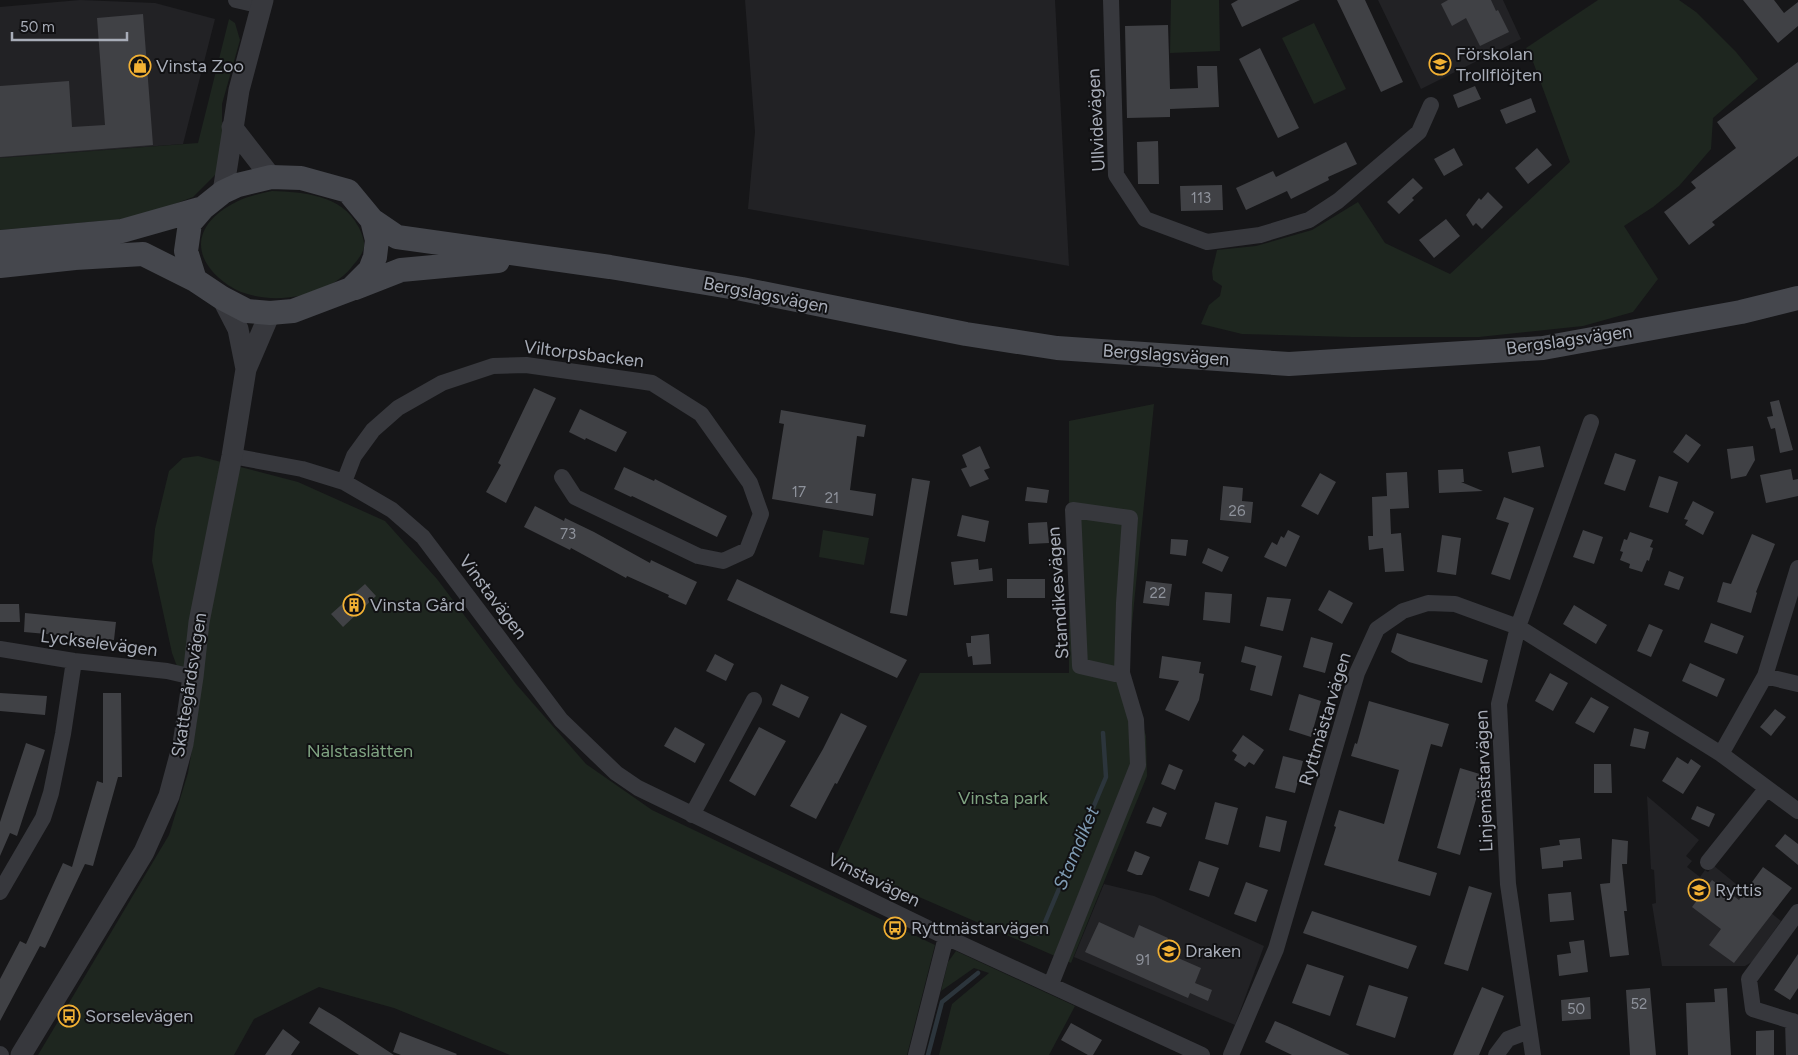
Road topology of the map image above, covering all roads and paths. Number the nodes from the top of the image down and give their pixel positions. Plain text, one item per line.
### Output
1 (236, 0) edge
2 (1111, 0) edge
3 (262, 3) edge
4 (1430, 105) dead end
5 (232, 127) junction
6 (271, 177) junction
7 (223, 192) junction
8 (204, 208) junction
9 (372, 220) junction
10 (0, 242) edge
11 (536, 258) junction
12 (0, 266) edge
13 (195, 280) junction
14 (351, 289) junction
15 (222, 298) junction
16 (1798, 298) edge
17 (270, 313) junction
18 (246, 369) junction
19 (1591, 422) dead end
20 (232, 456) junction
21 (562, 477) dead end
22 (344, 482) junction
23 (1798, 568) edge
24 (1518, 627) junction
25 (0, 649) edge
26 (74, 662) junction
27 (1122, 673) junction
28 (1765, 676) junction
29 (193, 677) junction
30 (1798, 684) edge
31 (754, 700) dead end
32 (1721, 754) junction
33 (1767, 788) junction
34 (1798, 812) edge
35 (692, 815) junction
36 (1708, 862) dead end
37 (0, 892) edge
38 (1798, 912) edge
39 (946, 937) junction
40 (1051, 984) junction
41 (1796, 1021) edge
42 (1529, 1030) junction
43 (21, 1055) edge
44 (916, 1055) edge
45 (1202, 1055) edge
46 (1231, 1055) edge
47 (1496, 1055) edge
48 (1533, 1055) edge
49 (1794, 1055) edge

1 - 3 street
2 - 4 street, Ullvidevägen
3 - 5 street
5 - 6 street
5 - 7 street
6 - 7 main road, Bergslagsvägen
6 - 9 main road, Bergslagsvägen
7 - 8 main road, Bergslagsvägen
8 - 10 main road, Bergslagsvägen
8 - 13 main road, Bergslagsvägen
9 - 11 main road, Bergslagsvägen
9 - 14 main road, Bergslagsvägen
11 - 14 main road, Bergslagsvägen
11 - 16 main road, Bergslagsvägen
12 - 13 main road, Bergslagsvägen
13 - 15 main road, Bergslagsvägen
14 - 17 main road, Bergslagsvägen
15 - 17 main road, Bergslagsvägen
15 - 18 street, Skattegårdsvägen
17 - 18 street, Skattegårdsvägen
18 - 20 street, Skattegårdsvägen
19 - 24 street, Linjemästarvägen
20 - 22 street, Vinstavägen
20 - 29 street, Skattegårdsvägen
21 - 22 street, Viltorpsbacken
22 - 35 street, Vinstavägen
23 - 28 street
24 - 32 street, Ryttmästarvägen
24 - 42 street, Linjemästarvägen
24 - 46 street, Ryttmästarvägen
25 - 26 street, Lyckselevägen
26 - 29 street, Lyckselevägen
26 - 37 street
27 - 27 street, Stamdikesvägen
27 - 40 street, Stamdikesvägen
28 - 30 street
28 - 32 street
29 - 43 street, Skattegårdsvägen
31 - 35 street
32 - 33 street, Ryttmästarvägen
33 - 34 street, Ryttmästarvägen
33 - 36 street
35 - 39 street, Vinstavägen
38 - 41 street
39 - 40 street, Vinstavägen
39 - 44 street
40 - 45 street, Vinstavägen
41 - 49 street
42 - 47 street
42 - 48 street, Linjemästarvägen

